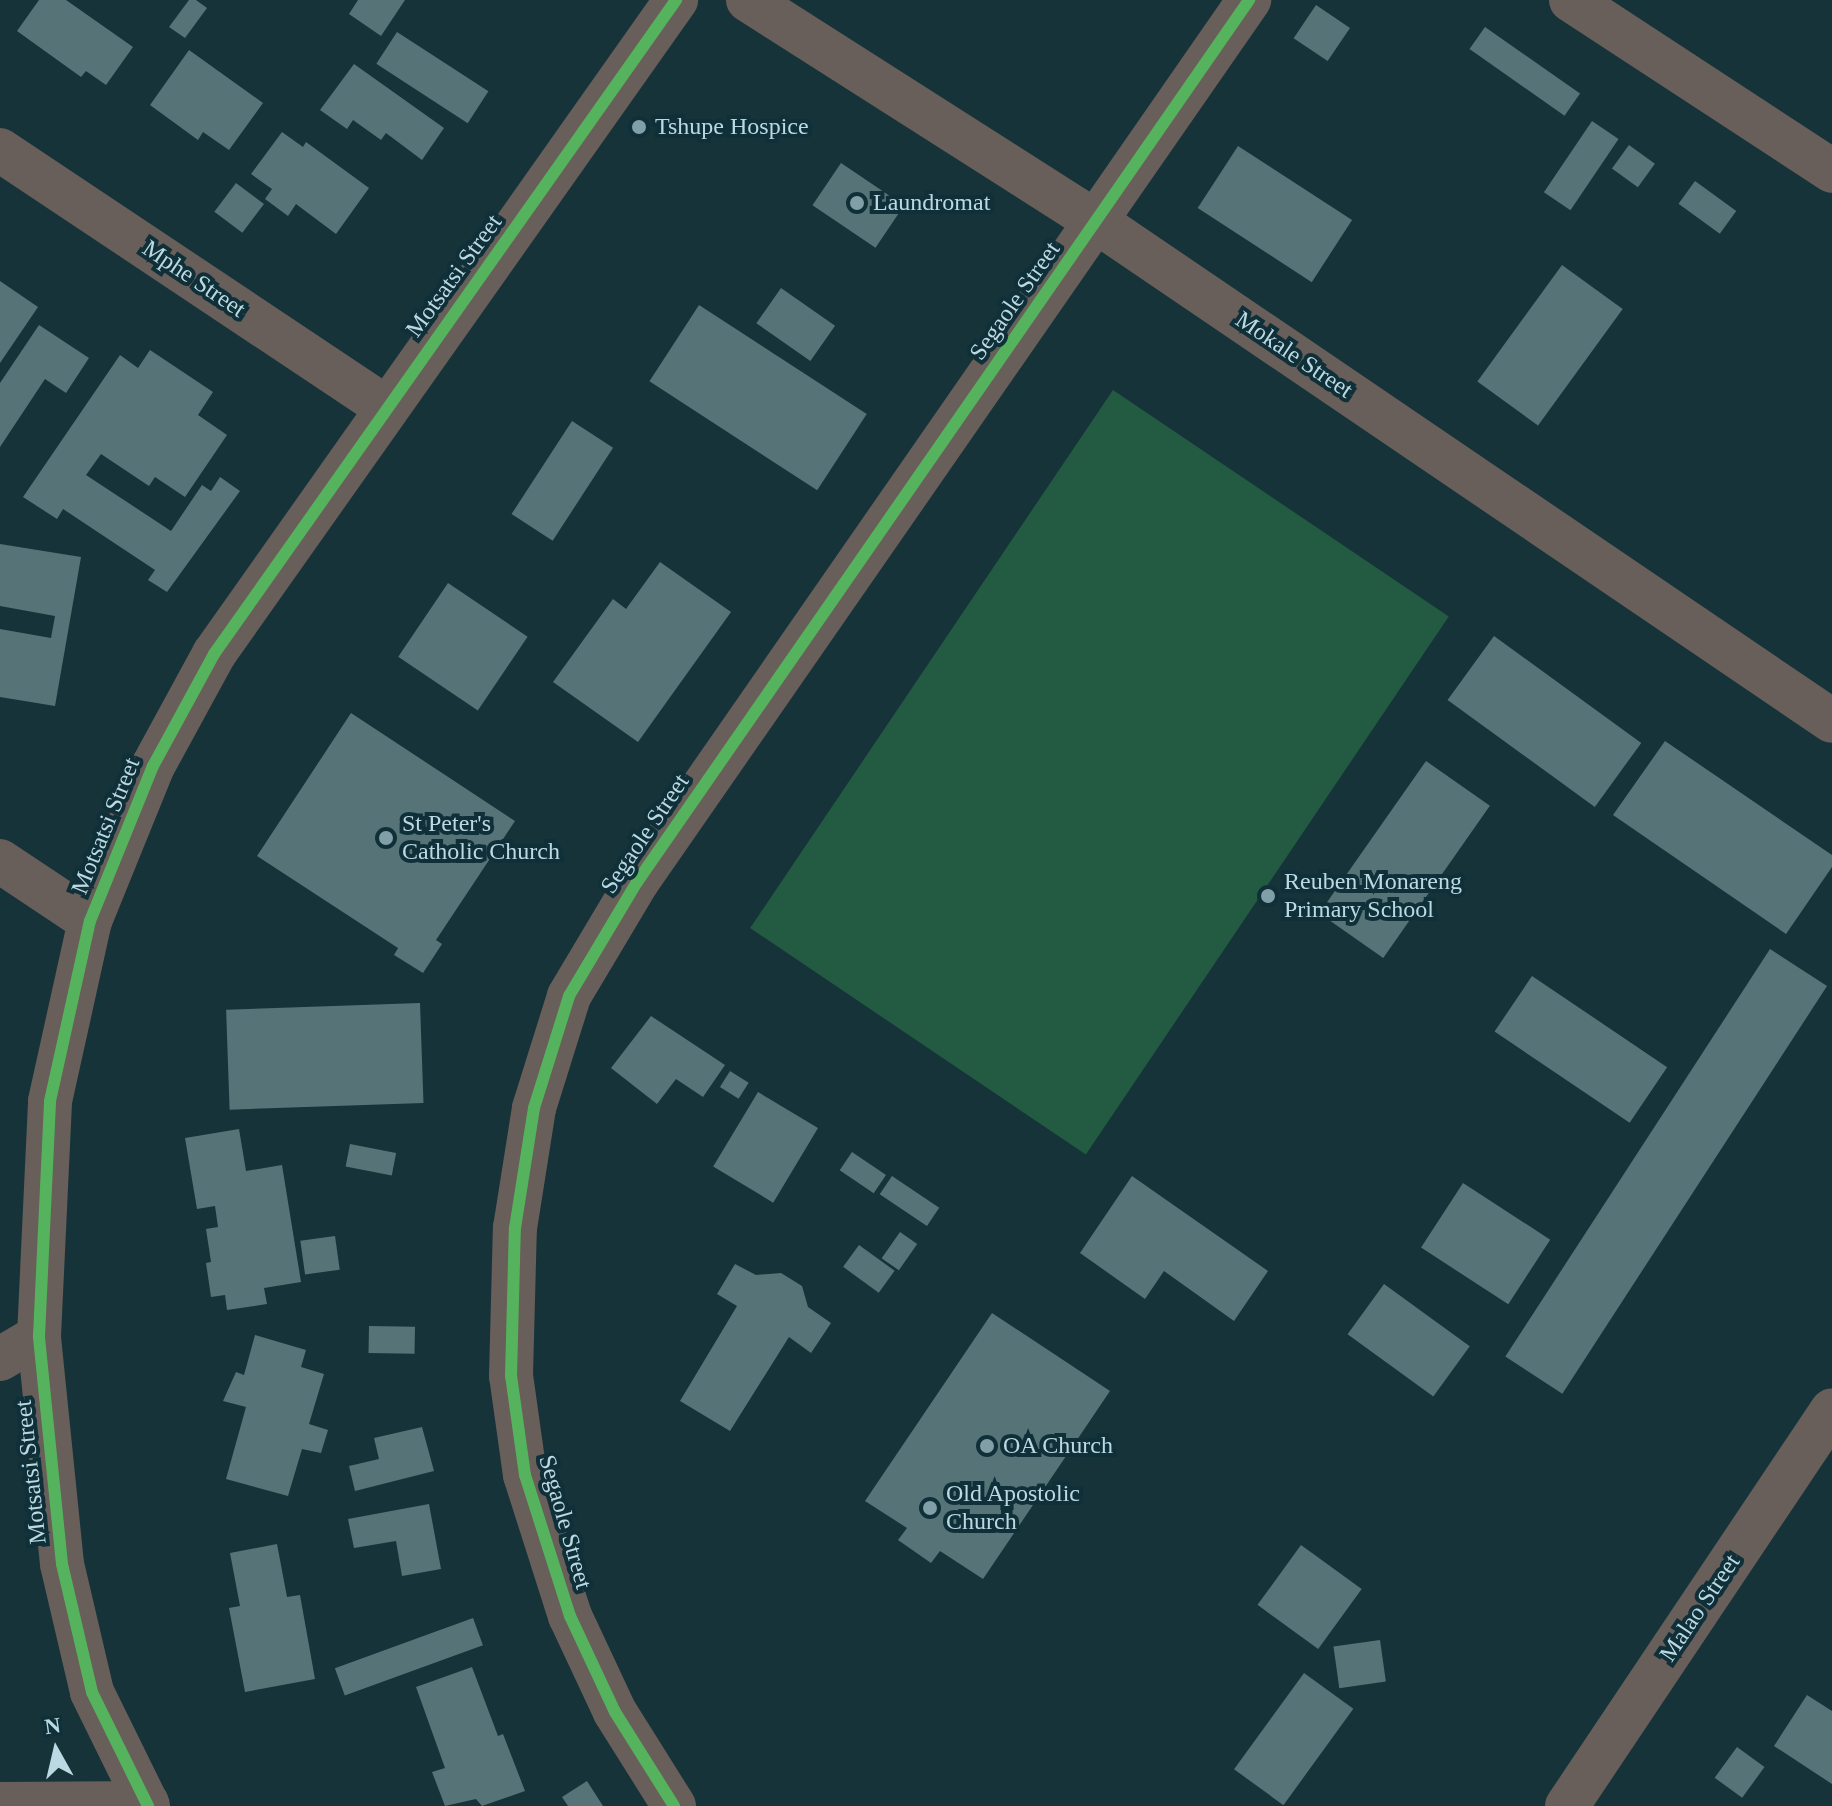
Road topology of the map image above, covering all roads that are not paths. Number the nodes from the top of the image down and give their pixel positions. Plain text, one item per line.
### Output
1 (676, 0) edge
2 (748, 0) edge
3 (1249, 0) edge
4 (1571, 0) edge
5 (0, 150) edge
6 (1832, 171) edge
7 (1097, 222) junction
8 (387, 408) junction
9 (1832, 721) edge
10 (0, 861) edge
11 (90, 921) junction
12 (39, 1336) junction
13 (0, 1359) edge
14 (1832, 1410) edge
15 (0, 1804) edge
16 (147, 1805) edge
17 (674, 1806) edge
18 (1567, 1806) edge

1 - 8 street, Motsatsi Street
2 - 7 street, Mokale Street
3 - 7 street, Segaole Street
4 - 6 street
5 - 8 street, Mphe Street
7 - 9 street, Mokale Street
7 - 17 street, Segaole Street
8 - 11 street, Motsatsi Street
10 - 11 street
11 - 12 street, Motsatsi Street
12 - 13 street
12 - 16 street, Motsatsi Street
14 - 18 street, Malao Street
15 - 16 street

